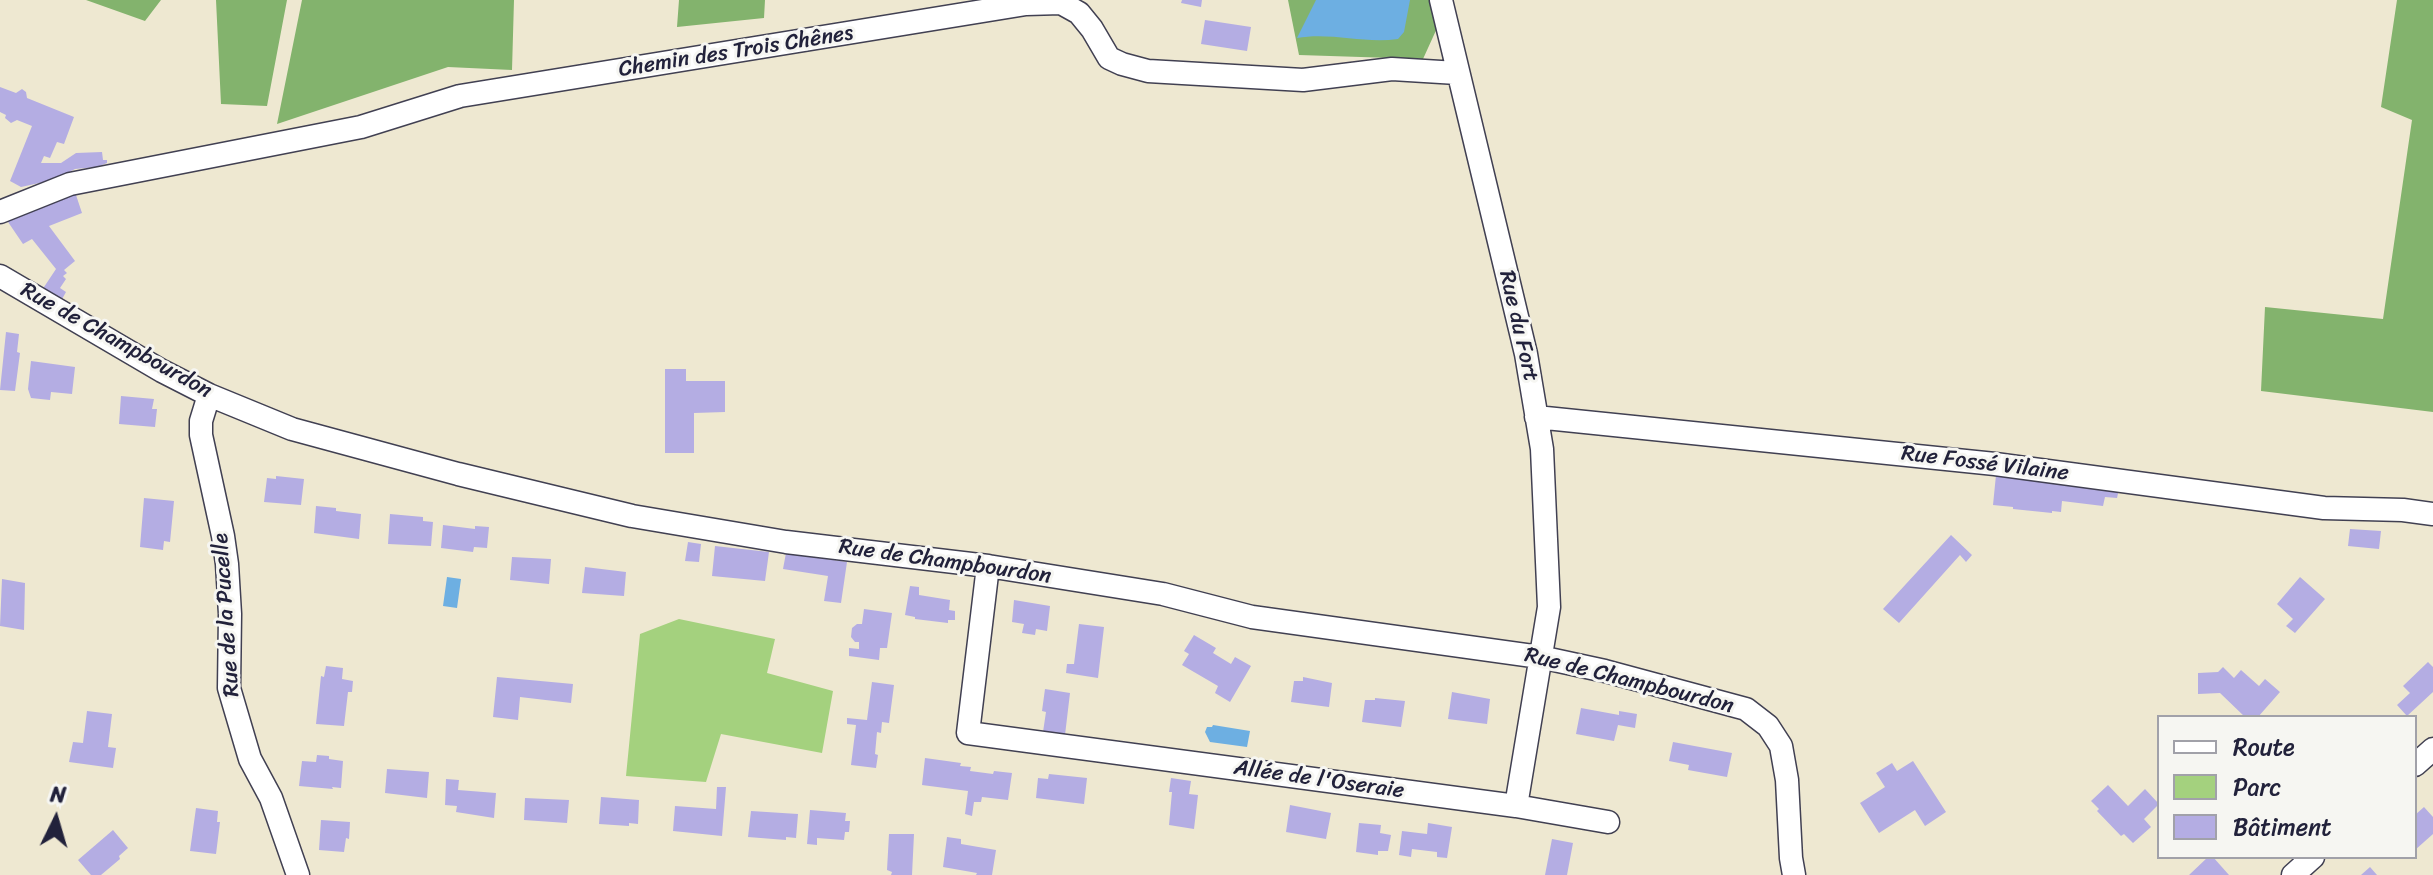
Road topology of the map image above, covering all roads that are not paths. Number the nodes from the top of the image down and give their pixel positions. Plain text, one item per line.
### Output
1 (1441, 0) edge
2 (1457, 73) junction
3 (0, 212) edge
4 (0, 276) edge
5 (209, 395) junction
6 (1536, 417) junction
7 (2433, 514) edge
8 (988, 566) junction
9 (1540, 657) junction
10 (2433, 749) edge
11 (2417, 763) edge
12 (1516, 806) junction
13 (1608, 822) dead end
14 (2311, 859) edge
15 (298, 875) edge
16 (1794, 875) edge
17 (2293, 875) edge

1 - 2 street, Rue du Fort
2 - 3 street, Chemin des Trois Chênes
2 - 6 street, Rue du Fort
4 - 5 street, Rue de Champbourdon
5 - 8 street, Rue de Champbourdon
5 - 15 street, Rue de la Pucelle
6 - 7 street, Rue Fossé Vilaine
6 - 9 street, Rue du Fort
8 - 9 street, Rue de Champbourdon
8 - 12 street, Allée de l'Oseraie
9 - 12 street
9 - 16 street, Rue de Champbourdon
10 - 11 street
12 - 13 street, Allée de l'Oseraie
14 - 17 street

